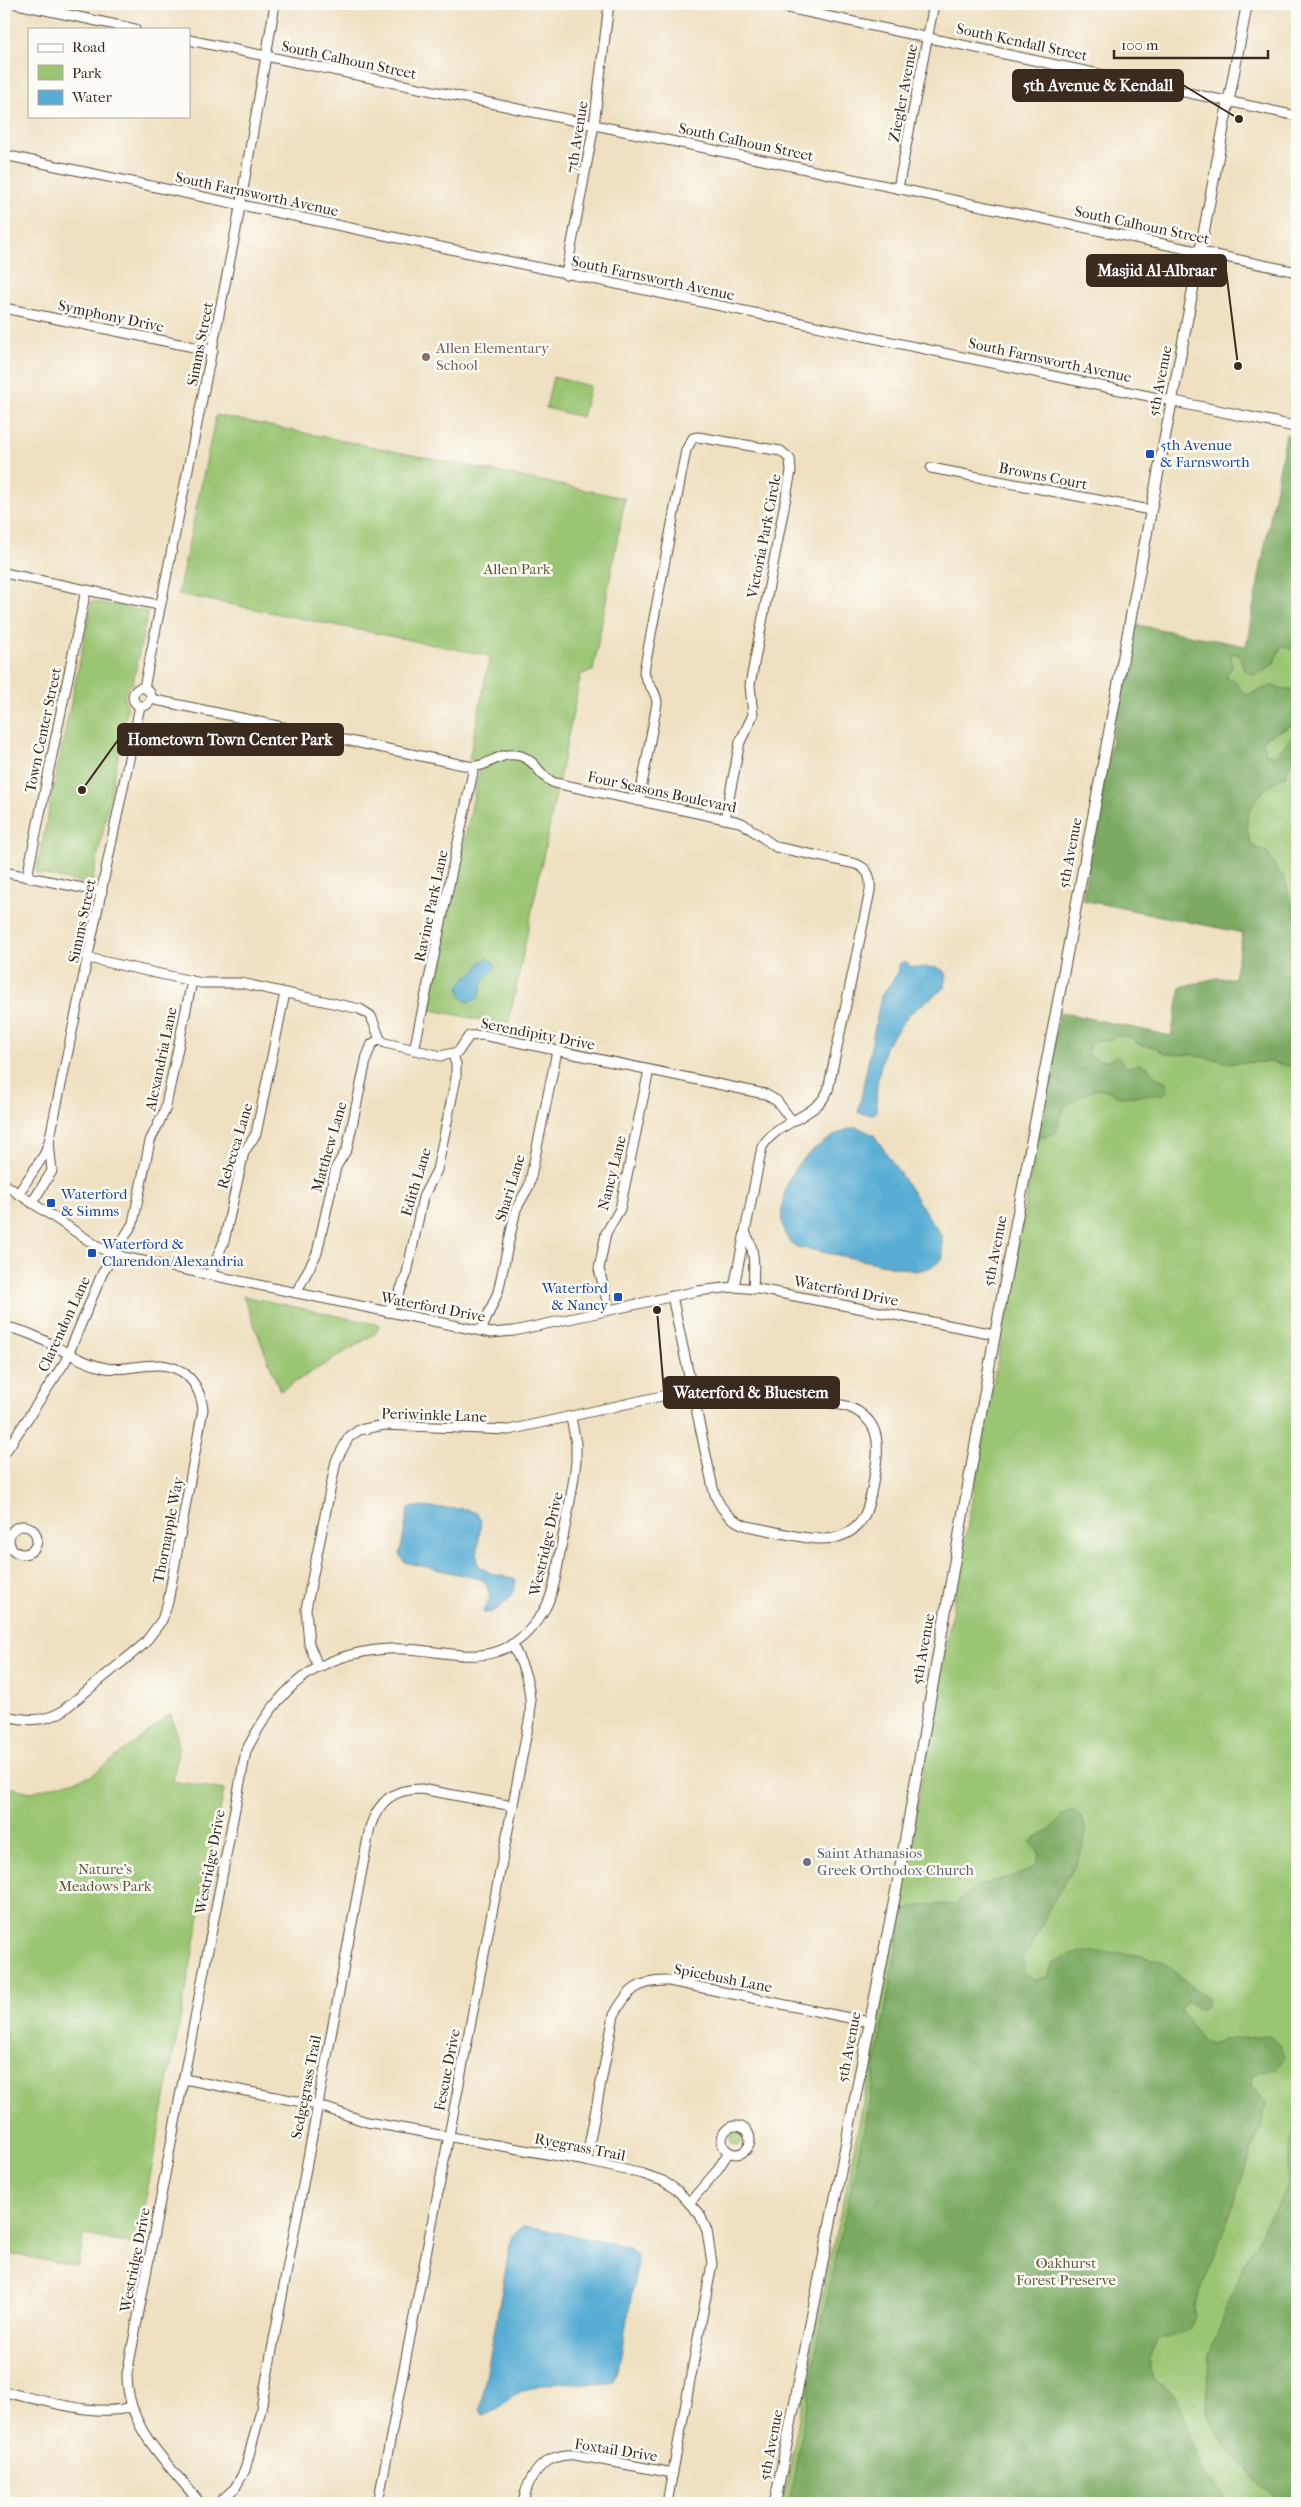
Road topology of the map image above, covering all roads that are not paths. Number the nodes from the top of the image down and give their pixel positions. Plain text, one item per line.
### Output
1 (17, 4) edge
2 (275, 4) edge
3 (609, 4) edge
4 (769, 4) edge
5 (934, 4) edge
6 (1247, 4) edge
7 (130, 28) edge
8 (928, 37) junction
9 (190, 40) edge
10 (265, 56) junction
11 (1229, 103) junction
12 (1297, 116) edge
13 (594, 125) junction
14 (4, 155) edge
15 (898, 188) junction
16 (240, 206) junction
17 (1200, 251) junction
18 (1297, 272) edge
19 (566, 275) junction
20 (4, 308) edge
21 (213, 351) junction
22 (1172, 401) junction
23 (1297, 428) edge
24 (931, 468) dead end
25 (1150, 510) junction
26 (4, 573) edge
27 (86, 590) junction
28 (159, 605) junction
29 (144, 688) junction
30 (151, 699) junction
31 (140, 706) junction
32 (474, 767) junction
33 (638, 801) junction
34 (725, 819) junction
35 (4, 872) edge
36 (27, 877) junction
37 (102, 892) junction
38 (88, 958) junction
39 (192, 981) junction
40 (285, 993) junction
41 (380, 1039) junction
42 (414, 1050) junction
43 (557, 1051) junction
44 (453, 1055) junction
45 (649, 1070) junction
46 (792, 1121) junction
47 (49, 1142) junction
48 (4, 1184) edge
49 (18, 1194) junction
50 (32, 1203) junction
51 (745, 1232) junction
52 (114, 1254) junction
53 (210, 1275) junction
54 (734, 1288) junction
55 (753, 1289) junction
56 (296, 1293) junction
57 (672, 1296) junction
58 (609, 1309) junction
59 (387, 1312) junction
60 (4, 1327) edge
61 (481, 1331) junction
62 (995, 1334) junction
63 (69, 1354) junction
64 (693, 1390) junction
65 (571, 1418) junction
66 (4, 1454) edge
67 (512, 1644) junction
68 (318, 1666) junction
69 (4, 1716) edge
70 (512, 1806) junction
71 (869, 2022) junction
72 (184, 2079) junction
73 (317, 2105) junction
74 (448, 2136) junction
75 (729, 2152) dead end
76 (586, 2161) junction
77 (690, 2202) junction
78 (4, 2392) edge
79 (131, 2407) junction
80 (673, 2473) junction
81 (200, 2503) edge
82 (218, 2503) edge
83 (378, 2503) edge
84 (522, 2503) edge
85 (667, 2503) edge
86 (775, 2503) edge

1 - 7 street
2 - 10 street, Simms Street
3 - 13 street, 7th Avenue
4 - 8 street, South Kendall Street
5 - 8 street, Ziegler Avenue
6 - 11 street, 5th Avenue
8 - 11 street, South Kendall Street
8 - 15 street, Ziegler Avenue
9 - 10 street, South Calhoun Street
10 - 13 street, South Calhoun Street
10 - 16 street, Simms Street
11 - 12 street, South Kendall Street
11 - 17 street, 5th Avenue
13 - 15 street, South Calhoun Street
13 - 19 street, 7th Avenue
14 - 16 street, South Farnsworth Avenue
15 - 17 street, South Calhoun Street
16 - 19 street, South Farnsworth Avenue
16 - 21 street, Simms Street
17 - 18 street, South Calhoun Street
17 - 22 street, 5th Avenue
19 - 22 street, South Farnsworth Avenue
20 - 21 street, Symphony Drive
21 - 28 street, Simms Street
22 - 23 street, South Farnsworth Avenue
22 - 25 street, 5th Avenue
24 - 25 street, Browns Court
25 - 62 street, 5th Avenue
26 - 27 street
27 - 28 street
27 - 36 street, Town Center Street
28 - 29 street, Simms Street
29 - 30 street
29 - 31 street, Simms Street
30 - 31 street
30 - 32 street
31 - 37 street, Simms Street
32 - 33 street, Four Seasons Boulevard
32 - 42 street, Ravine Park Lane
33 - 34 street, Four Seasons Boulevard
33 - 34 street, Victoria Park Circle
34 - 46 street, Four Seasons Boulevard
35 - 36 street
36 - 37 street
37 - 38 street, Simms Street
38 - 39 street
38 - 47 street, Simms Street
39 - 40 street
39 - 52 street, Alexandria Lane
40 - 41 street
40 - 53 street, Rebecca Lane
41 - 42 street
41 - 56 street, Matthew Lane
42 - 44 street
43 - 44 street, Serendipity Drive
43 - 45 street, Serendipity Drive
43 - 61 street, Shari Lane
44 - 59 street, Edith Lane
45 - 46 street, Serendipity Drive
45 - 58 street, Nancy Lane
46 - 51 street, Four Seasons Boulevard
47 - 49 street, Simms Street
47 - 50 street, Simms Street
48 - 49 street, Waterford Drive
49 - 50 street, Waterford Drive
50 - 52 street, Waterford Drive
51 - 54 street, Four Seasons Boulevard
51 - 55 street
52 - 53 street, Waterford Drive
52 - 63 street, Clarendon Lane
53 - 56 street, Waterford Drive
54 - 55 street, Waterford Drive
54 - 57 street, Waterford Drive
55 - 62 street, Waterford Drive
56 - 59 street, Waterford Drive
57 - 58 street, Waterford Drive
57 - 64 street
58 - 61 street, Waterford Drive
59 - 61 street, Waterford Drive
60 - 63 street, Thornapple Way
62 - 71 street, 5th Avenue
63 - 66 street, Clarendon Lane
63 - 69 street, Thornapple Way
64 - 64 street
64 - 65 street, Periwinkle Lane
65 - 67 street, Westridge Drive
65 - 68 street, Periwinkle Lane
67 - 68 street, Westridge Drive
67 - 70 street, Fescue Drive
68 - 72 street, Westridge Drive
70 - 73 street, Sedgegrass Trail
70 - 74 street, Fescue Drive
71 - 76 street, Spicebush Lane
71 - 86 street, 5th Avenue
72 - 73 street, Ryegrass Trail
72 - 79 street, Westridge Drive
73 - 74 street, Ryegrass Trail
73 - 82 street, Sedgegrass Trail
74 - 76 street, Ryegrass Trail
74 - 83 street, Fescue Drive
75 - 77 street
76 - 77 street, Ryegrass Trail
77 - 80 street, Ryegrass Trail
78 - 79 street
79 - 81 street, Westridge Drive
80 - 84 street, Foxtail Drive
80 - 85 street, Ryegrass Trail

